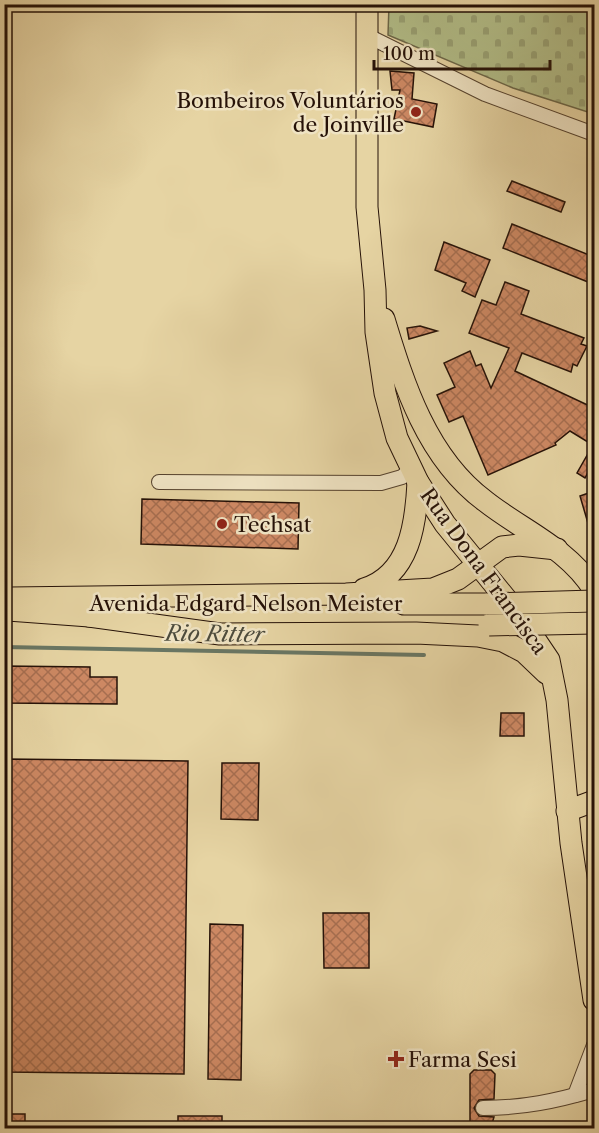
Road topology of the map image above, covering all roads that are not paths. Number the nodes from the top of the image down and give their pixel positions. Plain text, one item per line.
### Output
1 (367, 4) edge
2 (366, 35) junction
3 (594, 134) edge
4 (375, 290) junction
5 (442, 457) junction
6 (415, 475) junction
7 (159, 482) dead end
8 (562, 553) junction
9 (594, 562) edge
10 (479, 566) junction
11 (594, 590) edge
12 (346, 594) junction
13 (594, 601) edge
14 (6, 602) edge
15 (89, 616) junction
16 (594, 623) edge
17 (555, 688) junction
18 (594, 801) edge
19 (567, 811) junction
20 (594, 1000) edge
21 (594, 1045) edge
22 (594, 1090) edge
23 (575, 1095) junction
24 (483, 1108) dead end

1 - 2 main road, Rua Dona Francisca
2 - 3 street
2 - 4 main road, Rua Dona Francisca
4 - 5 main road, Rua Dona Francisca
4 - 6 main road, Rua Dona Francisca
5 - 6 main road
5 - 8 main road, Rua Dona Francisca
6 - 7 street
6 - 10 main road, Rua Dona Francisca
6 - 12 main road
8 - 9 main road
8 - 10 main road
8 - 11 main road, Rua Dona Francisca
10 - 12 main road
10 - 17 main road, Rua Dona Francisca
12 - 14 main road
13 - 14 main road, Avenida Edgard Nelson Meister, bridge
14 - 15 main road, Avenida Edgard Nelson Meister
15 - 16 main road, Avenida Edgard Nelson Meister, bridge
15 - 17 main road
17 - 19 main road, Rua Dona Francisca
18 - 19 main road
19 - 20 main road, Rua Dona Francisca
21 - 23 street
22 - 23 street
23 - 24 street

